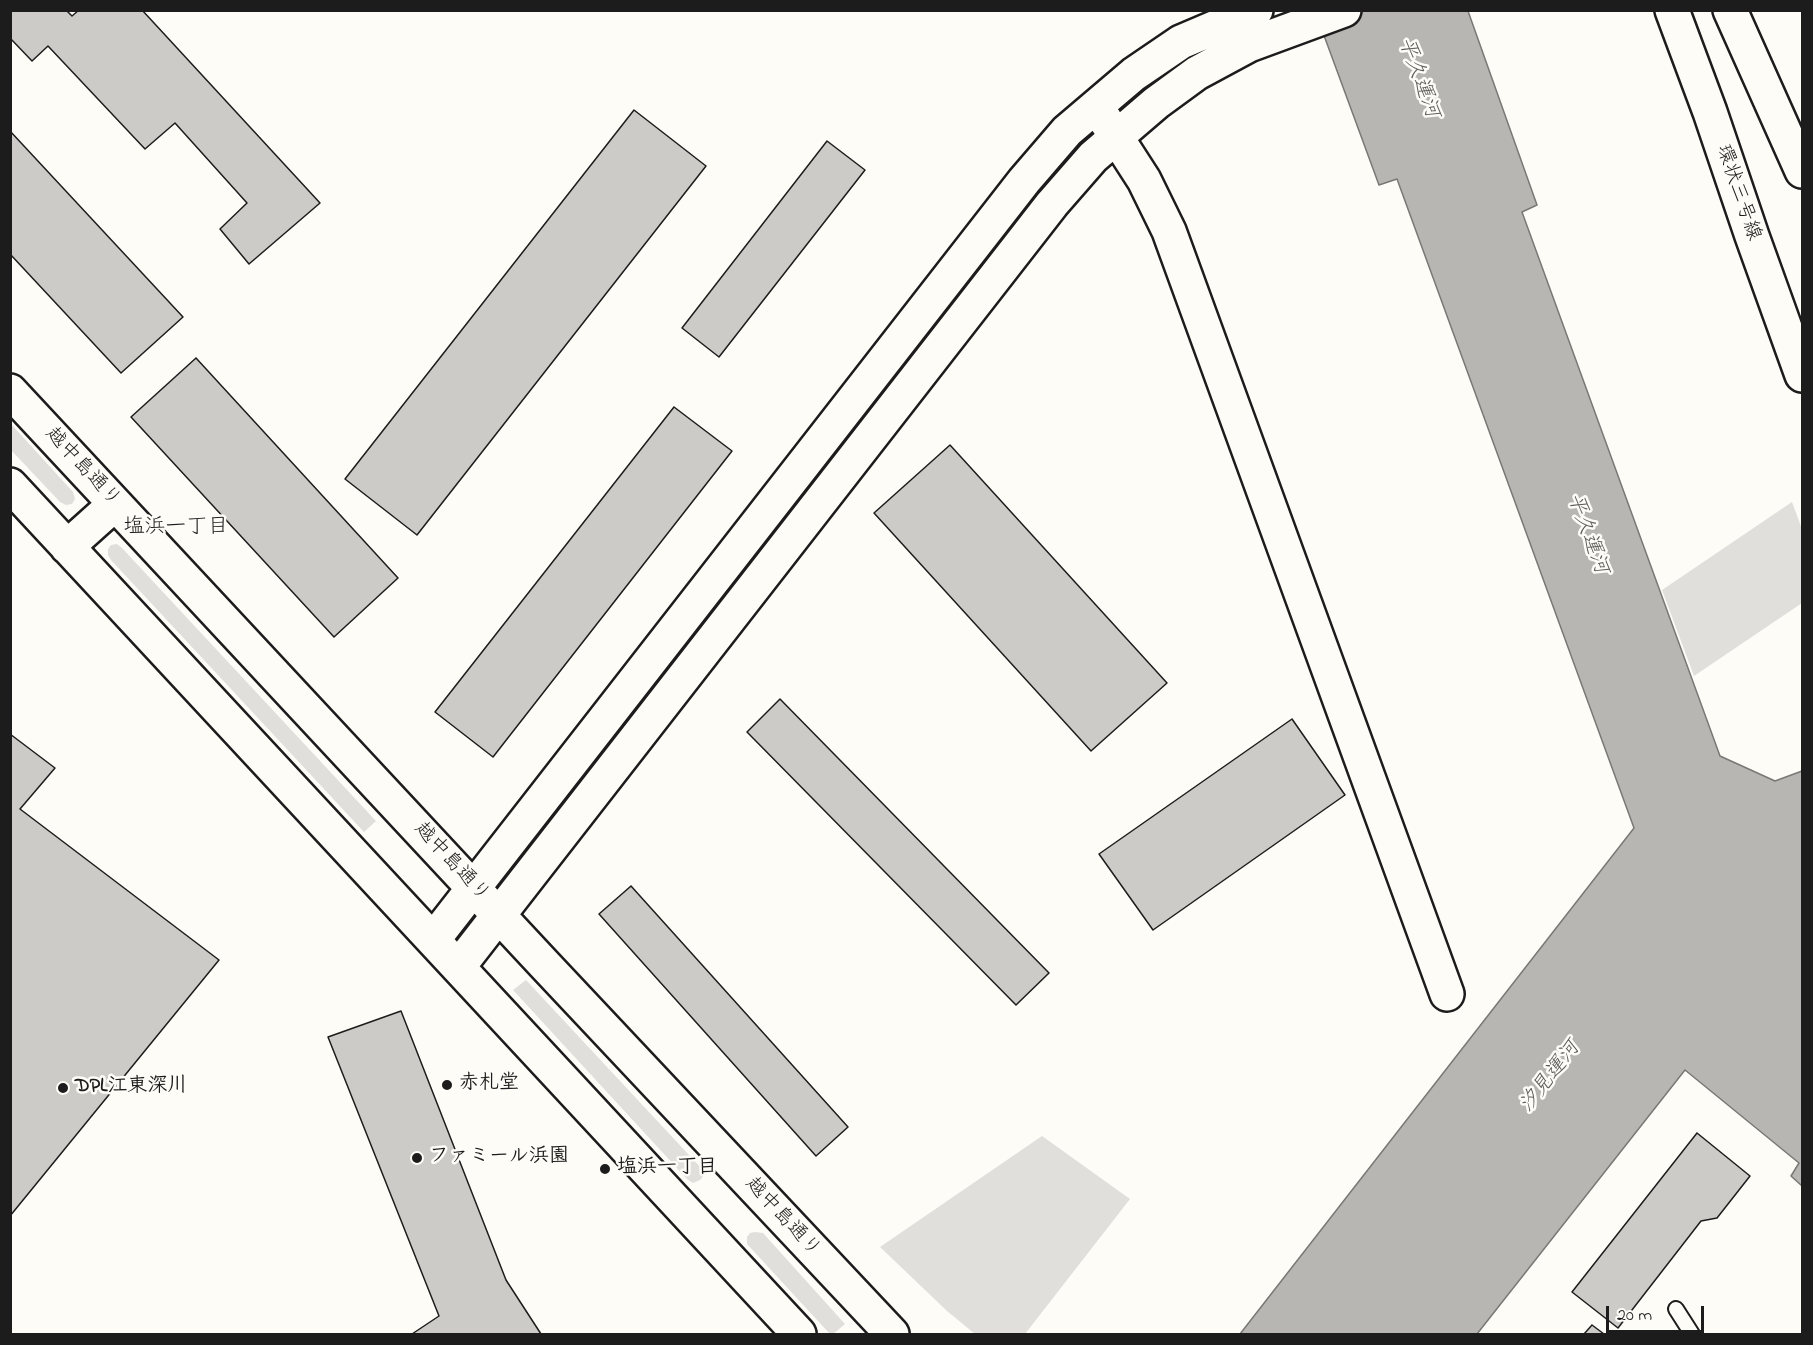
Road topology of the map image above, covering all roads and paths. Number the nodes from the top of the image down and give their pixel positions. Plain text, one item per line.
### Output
1 (1256, 10) edge
2 (1344, 10) edge
3 (1672, 10) edge
4 (1730, 10) edge
5 (1096, 106) junction
6 (1116, 137) junction
7 (1803, 171) edge
8 (1791, 314) edge
9 (1803, 375) edge
10 (10, 391) edge
11 (10, 485) edge
12 (115, 504) junction
13 (67, 548) junction
14 (474, 888) junction
15 (499, 915) junction
16 (433, 940) junction
17 (459, 966) junction
18 (1447, 994) dead end
19 (1676, 1309) dead end
20 (799, 1335) edge
21 (892, 1335) edge
22 (1692, 1335) edge

1 - 5 street
2 - 6 street
3 - 8 street, 環状三号線
4 - 7 street
5 - 6 street
5 - 14 street
6 - 15 street
6 - 18 street
8 - 9 street, 環状三号線
10 - 12 street, 越中島通り
11 - 13 street
12 - 13 street
12 - 14 street, 越中島通り
13 - 16 street
14 - 15 street, 越中島通り
14 - 16 street
15 - 17 street
15 - 21 street, 越中島通り
16 - 17 street
17 - 20 street
19 - 22 lane

